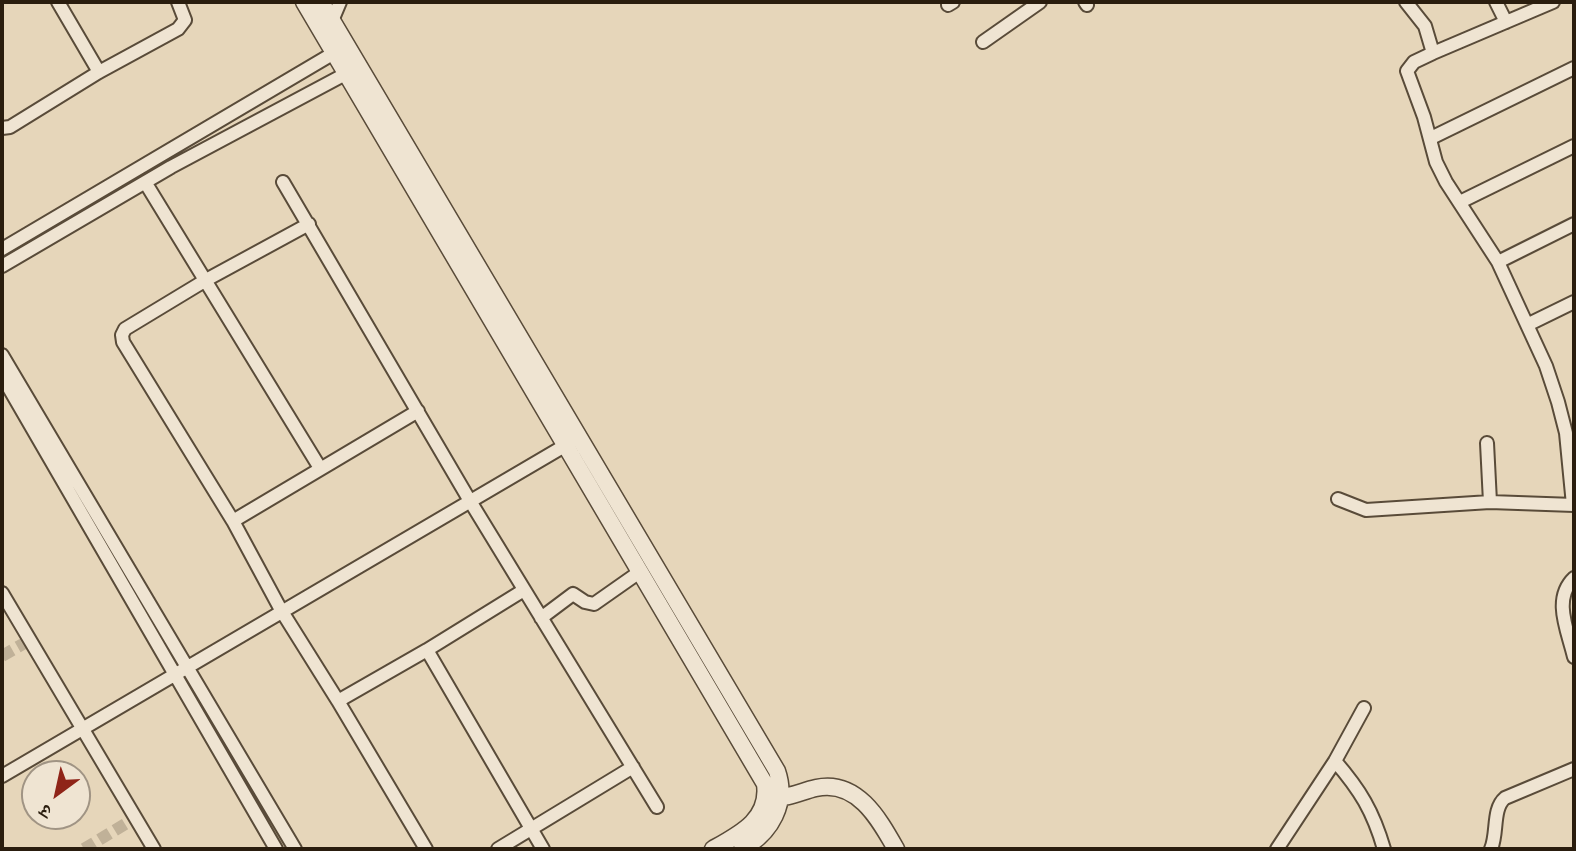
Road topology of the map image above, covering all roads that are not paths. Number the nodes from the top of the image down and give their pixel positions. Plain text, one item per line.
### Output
1 (58, 2) edge
2 (178, 2) edge
3 (304, 2) edge
4 (321, 2) edge
5 (340, 2) edge
6 (1040, 2) edge
7 (1406, 2) edge
8 (1496, 2) edge
9 (1553, 2) edge
10 (1506, 22) junction
11 (326, 25) junction
12 (983, 42) dead end
13 (340, 50) junction
14 (1433, 53) junction
15 (1574, 68) edge
16 (351, 71) junction
17 (99, 72) junction
18 (2, 128) edge
19 (1431, 138) junction
20 (1574, 146) edge
21 (145, 182) junction
22 (284, 182) dead end
23 (1460, 202) junction
24 (309, 224) junction
25 (1574, 224) edge
26 (2, 249) edge
27 (1498, 262) junction
28 (2, 265) edge
29 (205, 280) junction
30 (1574, 302) edge
31 (1529, 324) junction
32 (2, 355) edge
33 (2, 376) edge
34 (418, 411) junction
35 (572, 441) junction
36 (1487, 443) dead end
37 (320, 468) junction
38 (1338, 499) dead end
39 (470, 501) junction
40 (1490, 502) junction
41 (1574, 505) edge
42 (233, 522) junction
43 (641, 571) junction
44 (1574, 578) edge
45 (524, 590) junction
46 (2, 593) edge
47 (281, 610) junction
48 (541, 618) junction
49 (426, 650) junction
50 (1574, 654) edge
51 (187, 668) junction
52 (174, 675) junction
53 (338, 701) junction
54 (1364, 708) dead end
55 (82, 729) junction
56 (1335, 761) junction
57 (633, 767) junction
58 (1574, 769) edge
59 (2, 776) edge
60 (774, 797) junction
61 (657, 807) dead end
62 (531, 829) junction
63 (154, 849) edge
64 (276, 849) edge
65 (295, 849) edge
66 (426, 849) edge
67 (498, 849) edge
68 (543, 849) edge
69 (713, 849) edge
70 (743, 849) edge
71 (896, 849) edge
72 (1277, 849) edge
73 (1384, 849) edge
74 (1491, 849) edge

1 - 17 street
2 - 17 street
3 - 11 street
4 - 11 street
5 - 11 street
6 - 12 street
7 - 14 street
8 - 10 street
9 - 10 street
10 - 14 street
11 - 13 street
13 - 16 street
13 - 26 street
14 - 19 street
15 - 19 street
16 - 21 street
16 - 35 street
17 - 18 street
19 - 23 street
20 - 23 street
21 - 28 street
21 - 29 street
22 - 24 street
23 - 27 street
24 - 29 street
24 - 34 street
25 - 27 street
27 - 31 street
29 - 37 street
29 - 42 street
30 - 31 street
31 - 41 street
32 - 51 street
33 - 52 street
34 - 37 street
34 - 39 street
35 - 39 street
35 - 43 street
35 - 60 street
36 - 40 street
37 - 42 street
38 - 40 street
39 - 45 street
39 - 47 street
40 - 41 street
42 - 47 street
43 - 48 street
43 - 60 street
44 - 50 street
45 - 48 street
45 - 49 street
46 - 55 street
47 - 51 street
47 - 53 street
48 - 57 street
49 - 53 street
49 - 62 street
51 - 52 street
51 - 65 street
52 - 55 street
52 - 64 street
53 - 66 street
54 - 56 street
55 - 59 street
55 - 63 street
56 - 72 street
56 - 73 street
57 - 61 street
57 - 62 street
58 - 74 street
60 - 69 street
60 - 70 street
60 - 71 street
62 - 67 street
62 - 68 street

